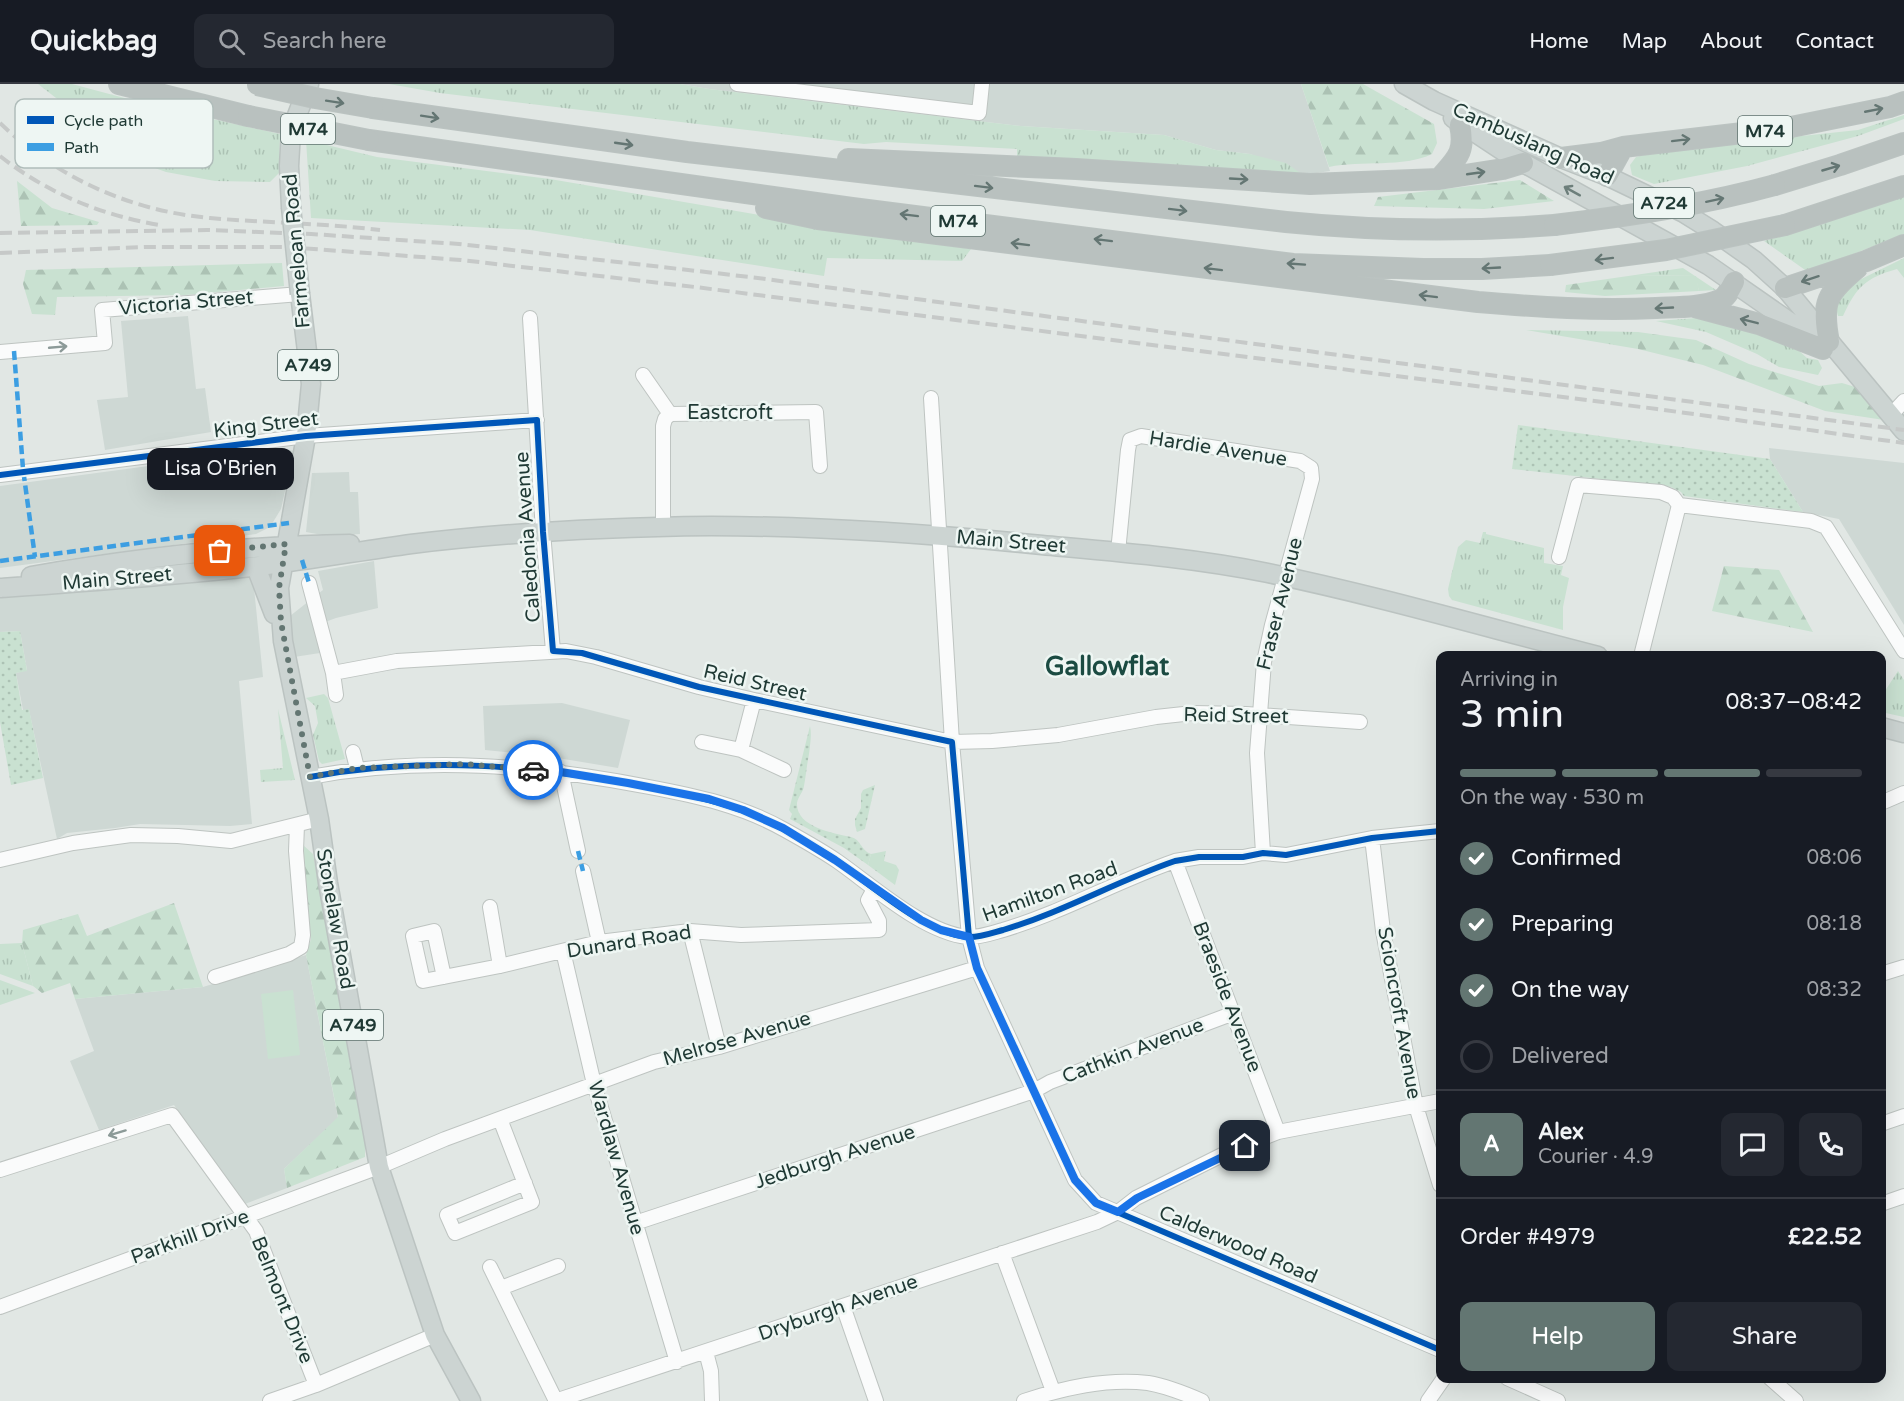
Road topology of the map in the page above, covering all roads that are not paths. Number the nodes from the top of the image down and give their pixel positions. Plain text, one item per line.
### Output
1 (119, 84) edge
2 (309, 84) edge
3 (738, 84) edge
4 (982, 84) edge
5 (1404, 84) edge
6 (255, 85) edge
7 (179, 99) edge
8 (1434, 101) junction
9 (1904, 102) edge
10 (213, 107) edge
11 (1460, 124) junction
12 (1904, 142) edge
13 (1623, 147) junction
14 (687, 152) junction
15 (1561, 158) junction
16 (1523, 163) junction
17 (603, 173) junction
18 (1607, 176) junction
19 (1439, 178) junction
20 (1904, 186) edge
21 (1622, 218) junction
22 (1716, 234) junction
23 (1904, 245) edge
24 (1866, 261) junction
25 (1738, 285) junction
26 (1785, 288) junction
27 (300, 294) junction
28 (1691, 306) junction
29 (530, 318) dead end
30 (1826, 345) junction
31 (0, 352) edge
32 (643, 375) dead end
33 (931, 398) dead end
34 (1904, 401) edge
35 (670, 414) junction
36 (1891, 415) junction
37 (537, 420) junction
38 (1904, 431) edge
39 (306, 436) junction
40 (820, 466) dead end
41 (1309, 466) joint
42 (0, 475) edge
43 (1679, 505) junction
44 (663, 528) junction
45 (543, 532) junction
46 (938, 535) junction
47 (286, 544) junction
48 (413, 544) junction
49 (1118, 552) junction
50 (1559, 557) dead end
51 (282, 563) junction
52 (255, 567) junction
53 (1286, 578) junction
54 (0, 581) edge
55 (309, 583) dead end
56 (0, 588) edge
57 (284, 641) junction
58 (553, 651) junction
59 (1579, 651) edge
60 (1642, 651) edge
61 (1904, 651) edge
62 (333, 673) junction
63 (336, 695) dead end
64 (754, 700) junction
65 (1258, 715) junction
66 (1360, 722) dead end
67 (1886, 728) edge
68 (1904, 733) edge
69 (702, 742) dead end
70 (952, 742) junction
71 (741, 750) junction
72 (353, 752) dead end
73 (357, 768) junction
74 (784, 770) dead end
75 (561, 772) junction
76 (310, 777) junction
77 (1904, 793) edge
78 (1886, 801) edge
79 (319, 819) junction
80 (297, 825) junction
81 (1436, 831) edge
82 (1372, 838) junction
83 (578, 851) dead end
84 (1263, 853) junction
85 (0, 860) edge
86 (1175, 861) junction
87 (583, 871) dead end
88 (874, 888) junction
89 (490, 907) dead end
90 (690, 931) junction
91 (969, 937) junction
92 (599, 942) junction
93 (563, 951) junction
94 (500, 966) junction
95 (1904, 967) edge
96 (977, 968) junction
97 (1886, 972) edge
98 (215, 977) dead end
99 (444, 977) dead end
100 (1234, 1013) junction
101 (719, 1047) junction
102 (594, 1084) junction
103 (1034, 1091) junction
104 (1436, 1102) edge
105 (1416, 1106) junction
106 (1904, 1116) edge
107 (500, 1119) junction
108 (1886, 1122) edge
109 (1278, 1132) junction
110 (379, 1167) junction
111 (0, 1170) edge
112 (1436, 1172) edge
113 (525, 1183) junction
114 (1904, 1196) edge
115 (1886, 1202) edge
116 (1118, 1212) junction
117 (246, 1216) junction
118 (635, 1223) junction
119 (1002, 1253) junction
120 (558, 1266) dead end
121 (490, 1267) dead end
122 (501, 1288) junction
123 (843, 1306) junction
124 (0, 1307) edge
125 (435, 1335) junction
126 (1436, 1348) edge
127 (706, 1352) junction
128 (677, 1362) junction
129 (1441, 1383) edge
130 (1518, 1383) edge
131 (1776, 1383) edge
132 (316, 1385) junction
133 (1053, 1391) junction
134 (270, 1401) edge
135 (471, 1401) edge
136 (555, 1401) edge
137 (712, 1401) edge
138 (876, 1401) edge
139 (1024, 1401) edge
140 (1202, 1401) edge
141 (1428, 1401) edge
142 (1558, 1401) edge
143 (1796, 1401) edge

1 - 7 highway, M74, bridge
2 - 27 main road, Farmeloan Road / A749, bridge
3 - 4 street
5 - 8 main road, Cambuslang Road / A724
6 -> 14 highway, M74, bridge
8 - 11 main road, Cambuslang Road / A724
8 - 15 main road, Cambuslang Road / A724
13 -> 9 highway, M74
10 - 17 highway, M74, bridge
11 - 16 main road, Cambuslang Road / A724
11 - 19 highway
14 -> 12 highway, M74, bridge
13 - 15 highway, M74
13 - 18 highway
14 -> 19 highway, M74
15 - 16 main road
15 - 18 main road, Cambuslang Road / A724
19 -> 16 highway, M74
21 -> 16 main road, Cambuslang Road / A724
20 -> 17 highway, M74, bridge
28 -> 17 highway, M74
18 - 21 main road
18 - 22 main road, Cambuslang Road / A724
21 - 25 main road, Cambuslang Road / A724
22 - 25 main road
22 - 26 main road, Cambuslang Road / A724
23 - 24 highway
24 -> 26 highway
24 - 30 highway
25 - 26 main road
25 - 28 highway, M74
25 - 30 main road, Cambuslang Road / A724
26 - 30 main road, Cambuslang Road / A724
31 -> 27 street, Victoria Street
27 - 39 main road, Farmeloan Road / A749
30 -> 28 highway, M74
29 - 37 street, Caledonia Avenue
30 - 36 main road, Cambuslang Road / A724
32 - 35 street
33 - 46 street, Calderwood Road
34 - 36 street
35 - 40 street, Eastcroft
35 - 44 street, Eastcroft
36 - 38 main road, Cambuslang Road / A724
37 - 39 street, King Street
37 - 45 street, Caledonia Avenue
39 - 42 street, King Street
39 - 47 main road, Farmeloan Road / A749
41 - 49 street, Hardie Avenue
41 - 53 street, Fraser Avenue
43 - 50 street
43 - 60 street
43 - 61 street
44 - 45 main road, Main Street
44 - 46 main road, Main Street
45 - 48 main road, Main Street
45 - 58 street, Caledonia Avenue
46 - 49 main road, Main Street
46 - 70 street, Calderwood Road
47 - 48 main road, Main Street
47 - 51 main road, Farmeloan Road / A749
47 - 54 main road, Main Street
48 - 51 main road, Main Street
49 - 53 main road, Main Street
51 - 52 main road, Main Street
51 - 57 main road, Stonelaw Road / A749
52 - 56 main road, Main Street
52 - 57 main road, A749
53 - 59 main road, Main Street
53 - 65 street, Fraser Avenue
55 - 62 street
57 - 76 main road, Stonelaw Road / A749
58 - 62 street, Reid Street
58 - 64 street, Reid Street
62 - 63 street
64 - 70 street, Reid Street
64 - 71 street
65 - 66 street, Reid Street
65 - 70 street, Reid Street
65 - 84 street, Fraser Avenue
67 - 68 main road
69 - 71 street
70 - 91 street, Calderwood Road
71 - 74 street
72 - 73 street
73 - 75 street, Hamilton Road
73 - 76 street, Hamilton Road
75 - 83 street
75 - 88 street, Hamilton Road
76 - 79 main road, Stonelaw Road / A749
77 - 78 street
79 - 80 street
79 - 110 main road, Stonelaw Road / A749
80 - 85 street
80 - 98 street
81 - 82 street, Hamilton Road
82 - 84 street, Hamilton Road
82 - 105 street, Scioncroft Avenue
84 - 86 street, Hamilton Road
86 - 91 street, Hamilton Road
86 - 100 street, Braeside Avenue
87 - 92 street
88 - 90 street, Dunard Road
88 - 91 street, Hamilton Road
89 - 94 street
90 - 92 street, Dunard Road
90 - 101 street
91 - 96 street, Calderwood Road
92 - 93 street, Dunard Road
93 - 94 street, Dunard Road
93 - 102 street, Wardlaw Avenue
94 - 99 street, Dunard Road
95 - 97 street
96 - 101 street, Melrose Avenue
96 - 103 street, Calderwood Road
100 - 103 street, Cathkin Avenue
100 - 109 street, Braeside Avenue
101 - 102 street, Melrose Avenue
102 - 107 street, Melrose Avenue
102 - 118 street, Wardlaw Avenue
103 - 116 street, Calderwood Road
103 - 118 street, Jedburgh Avenue
104 - 105 street, Dryburgh Avenue
105 - 109 street, Dryburgh Avenue
105 - 112 street, Scioncroft Avenue
106 - 108 street
107 - 110 street, Melrose Avenue
107 - 113 street
109 - 116 street, Dryburgh Avenue
110 - 117 street, Parkhill Drive
110 - 125 main road, Stonelaw Road / A749
117 -> 111 street, Belmont Drive
113 - 113 street
114 - 115 street
116 - 119 street, Dryburgh Avenue
116 - 126 street, Calderwood Road
117 - 124 street, Parkhill Drive
117 - 132 street, Belmont Drive
118 - 128 street, Wardlaw Avenue
119 - 123 street, Dryburgh Avenue
119 - 133 street
120 - 122 street
121 - 122 street, Dryburgh Avenue
122 - 136 street, Dryburgh Avenue
123 - 127 street, Dryburgh Avenue
123 - 138 street
125 - 132 street
125 - 135 main road, Stonelaw Road / A749
127 - 128 street, Dryburgh Avenue
127 - 137 street
128 - 136 street, Dryburgh Avenue
129 - 141 street
130 - 142 street
131 - 143 street
132 - 134 street
133 - 139 street
133 - 140 street

